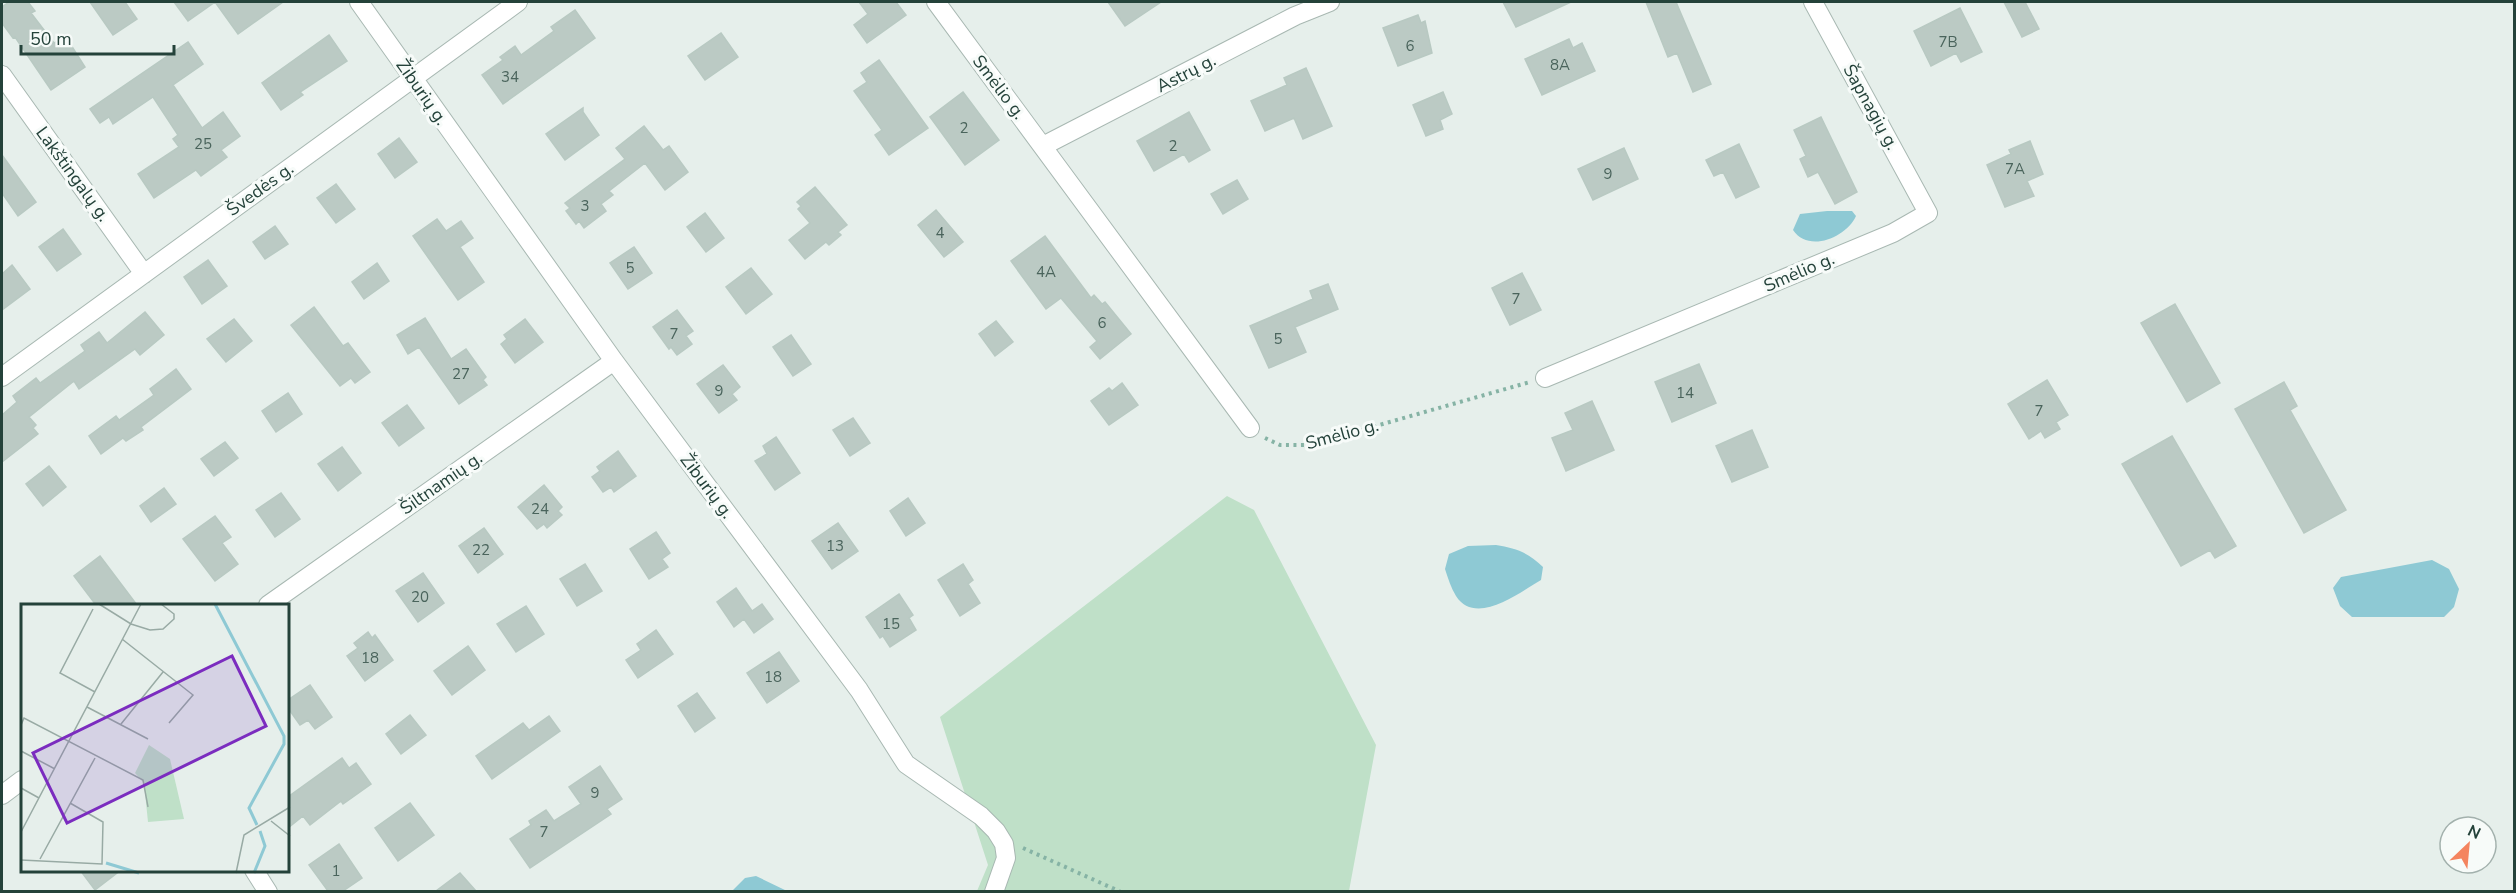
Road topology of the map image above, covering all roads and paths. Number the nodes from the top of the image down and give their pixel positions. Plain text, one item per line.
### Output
1 (359, 2) edge
2 (518, 2) edge
3 (936, 2) edge
4 (1330, 2) edge
5 (1813, 2) edge
6 (2, 75) edge
7 (412, 79) junction
8 (1043, 146) junction
9 (1928, 213) joint
10 (144, 274) junction
11 (614, 361) junction
12 (2, 377) edge
13 (1545, 378) joint
14 (1250, 428) joint
15 (269, 604) edge
16 (21, 781) edge
17 (2, 795) edge
18 (1004, 844) junction
19 (255, 872) edge
20 (268, 891) edge
21 (994, 891) edge
22 (1121, 891) edge

1 - 7 street, Žiburių g.
2 - 7 street, Švedės g.
3 - 8 street, Smėlio g.
4 - 8 street, Astrų g.
5 - 9 street, Šapnagių g.
6 - 10 street, Lakštingalų g.
7 - 10 street, Švedės g.
7 - 11 street, Žiburių g.
8 - 14 street, Smėlio g.
9 - 13 street, Smėlio g.
10 - 12 street, Švedės g.
11 - 15 street, Šiltnamių g.
11 - 18 street, Žiburių g.
13 - 14 path, Smėlio g.
16 - 17 street
18 - 21 street
18 - 22 path
19 - 20 street

